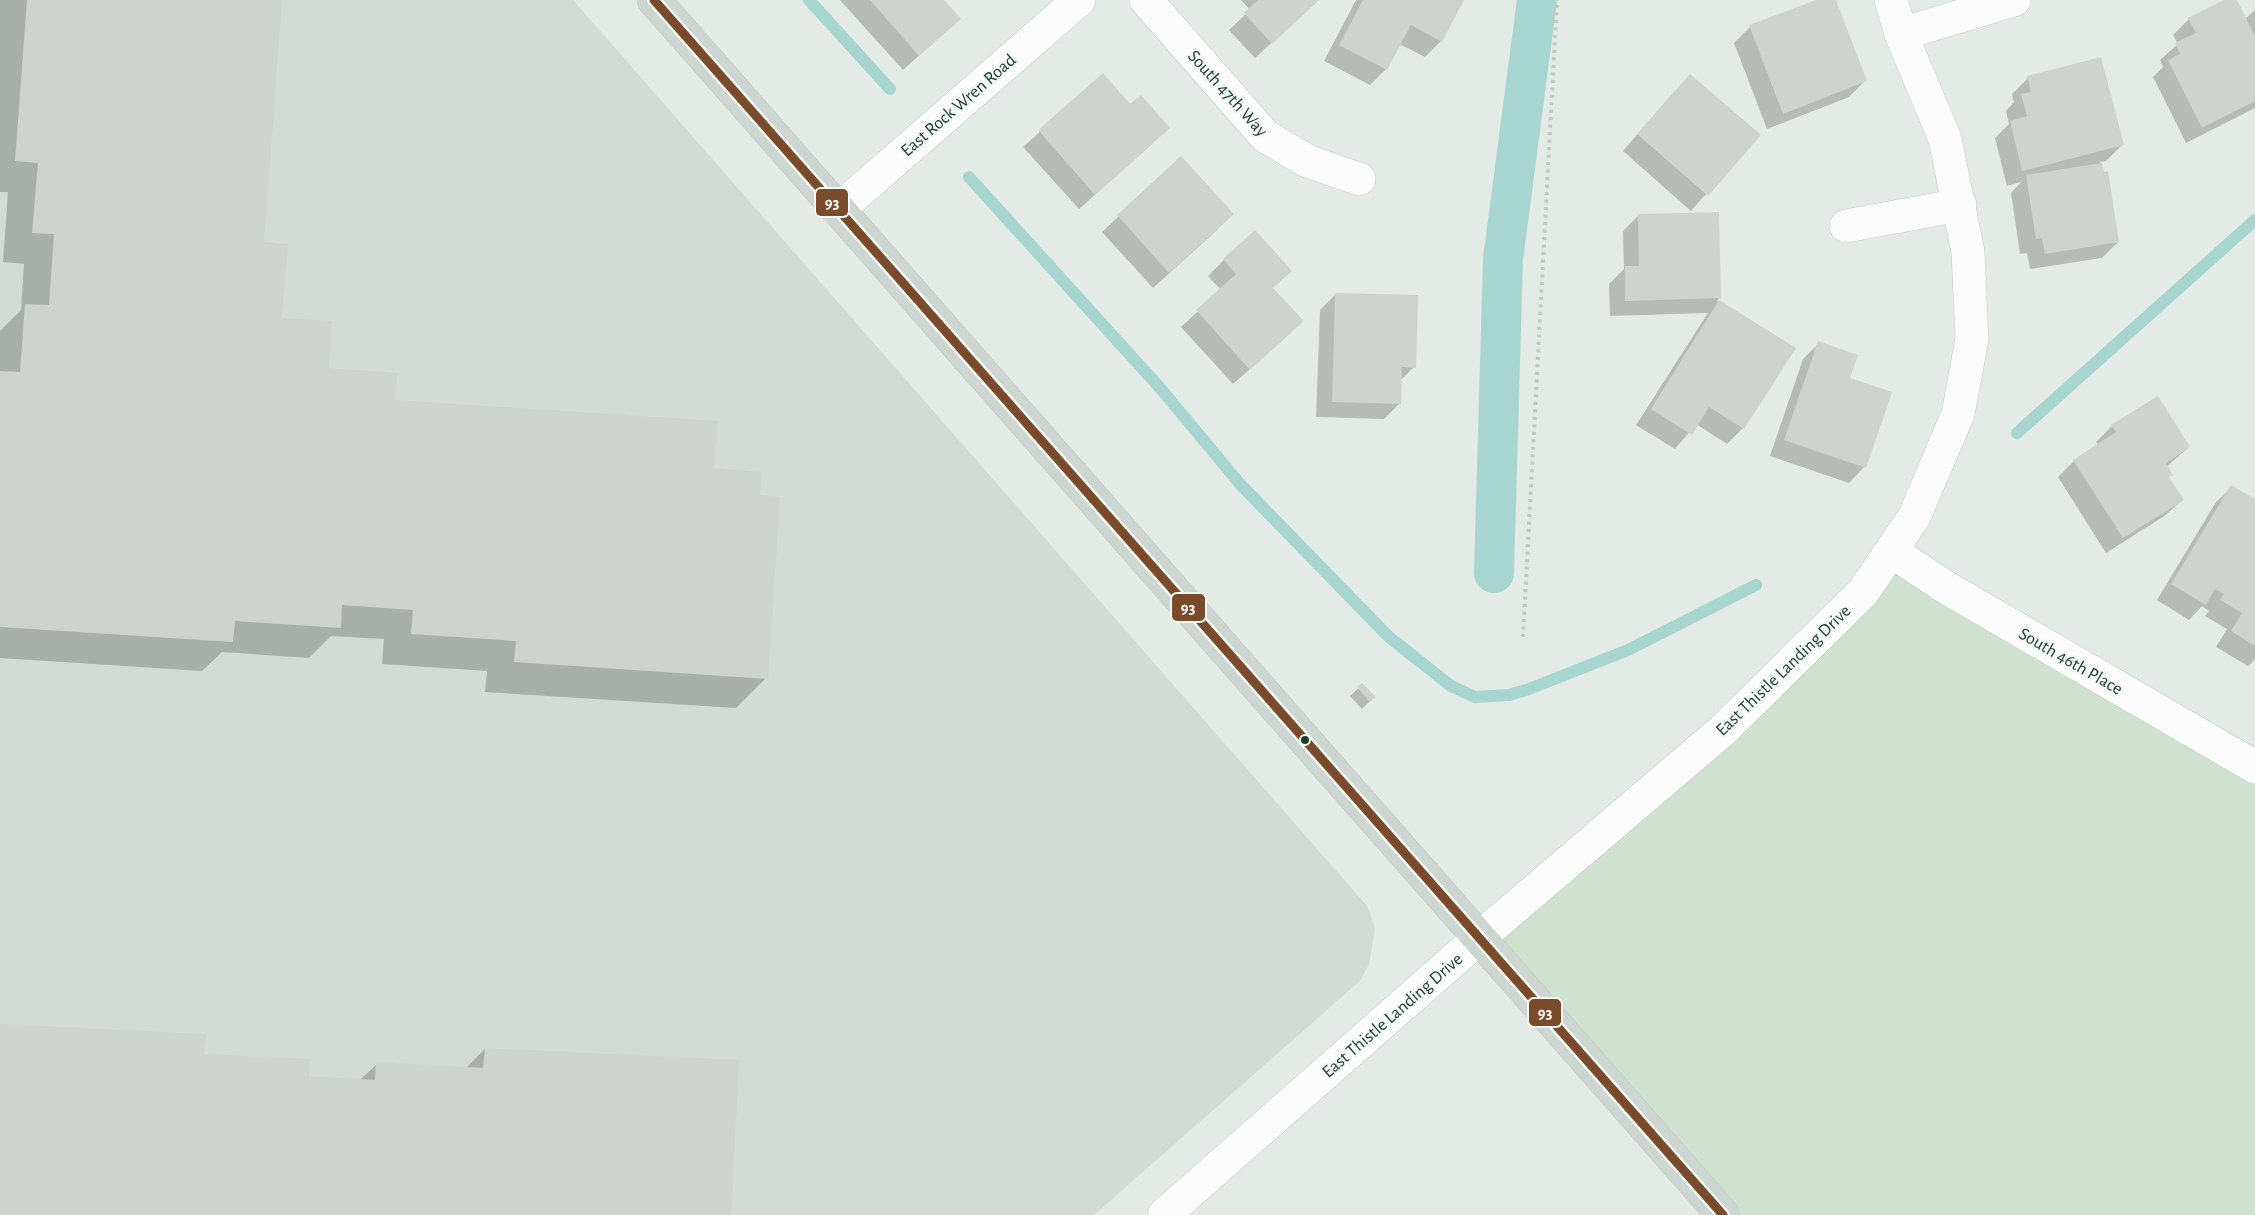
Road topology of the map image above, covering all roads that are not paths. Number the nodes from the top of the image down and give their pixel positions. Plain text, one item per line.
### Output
1 (654, 0) edge
2 (1079, 0) edge
3 (1146, 0) edge
4 (1891, 0) edge
5 (2014, 0) edge
6 (1901, 34) junction
7 (1359, 179) dead end
8 (1960, 205) junction
9 (838, 210) junction
10 (1846, 225) dead end
11 (1891, 551) junction
12 (2255, 766) edge
13 (1479, 938) junction
14 (1164, 1215) edge
15 (1722, 1215) edge

1 - 9 main road
2 - 9 street, East Rock Wren Road
3 - 7 street, South 47th Way
4 - 6 street
5 - 6 street
6 - 8 street, East Thistle Landing Drive
8 - 10 street
8 - 11 street, East Thistle Landing Drive
9 - 13 main road
11 - 12 street, South 46th Place
11 - 13 street, East Thistle Landing Drive
13 - 14 street, East Thistle Landing Drive
13 - 15 main road

